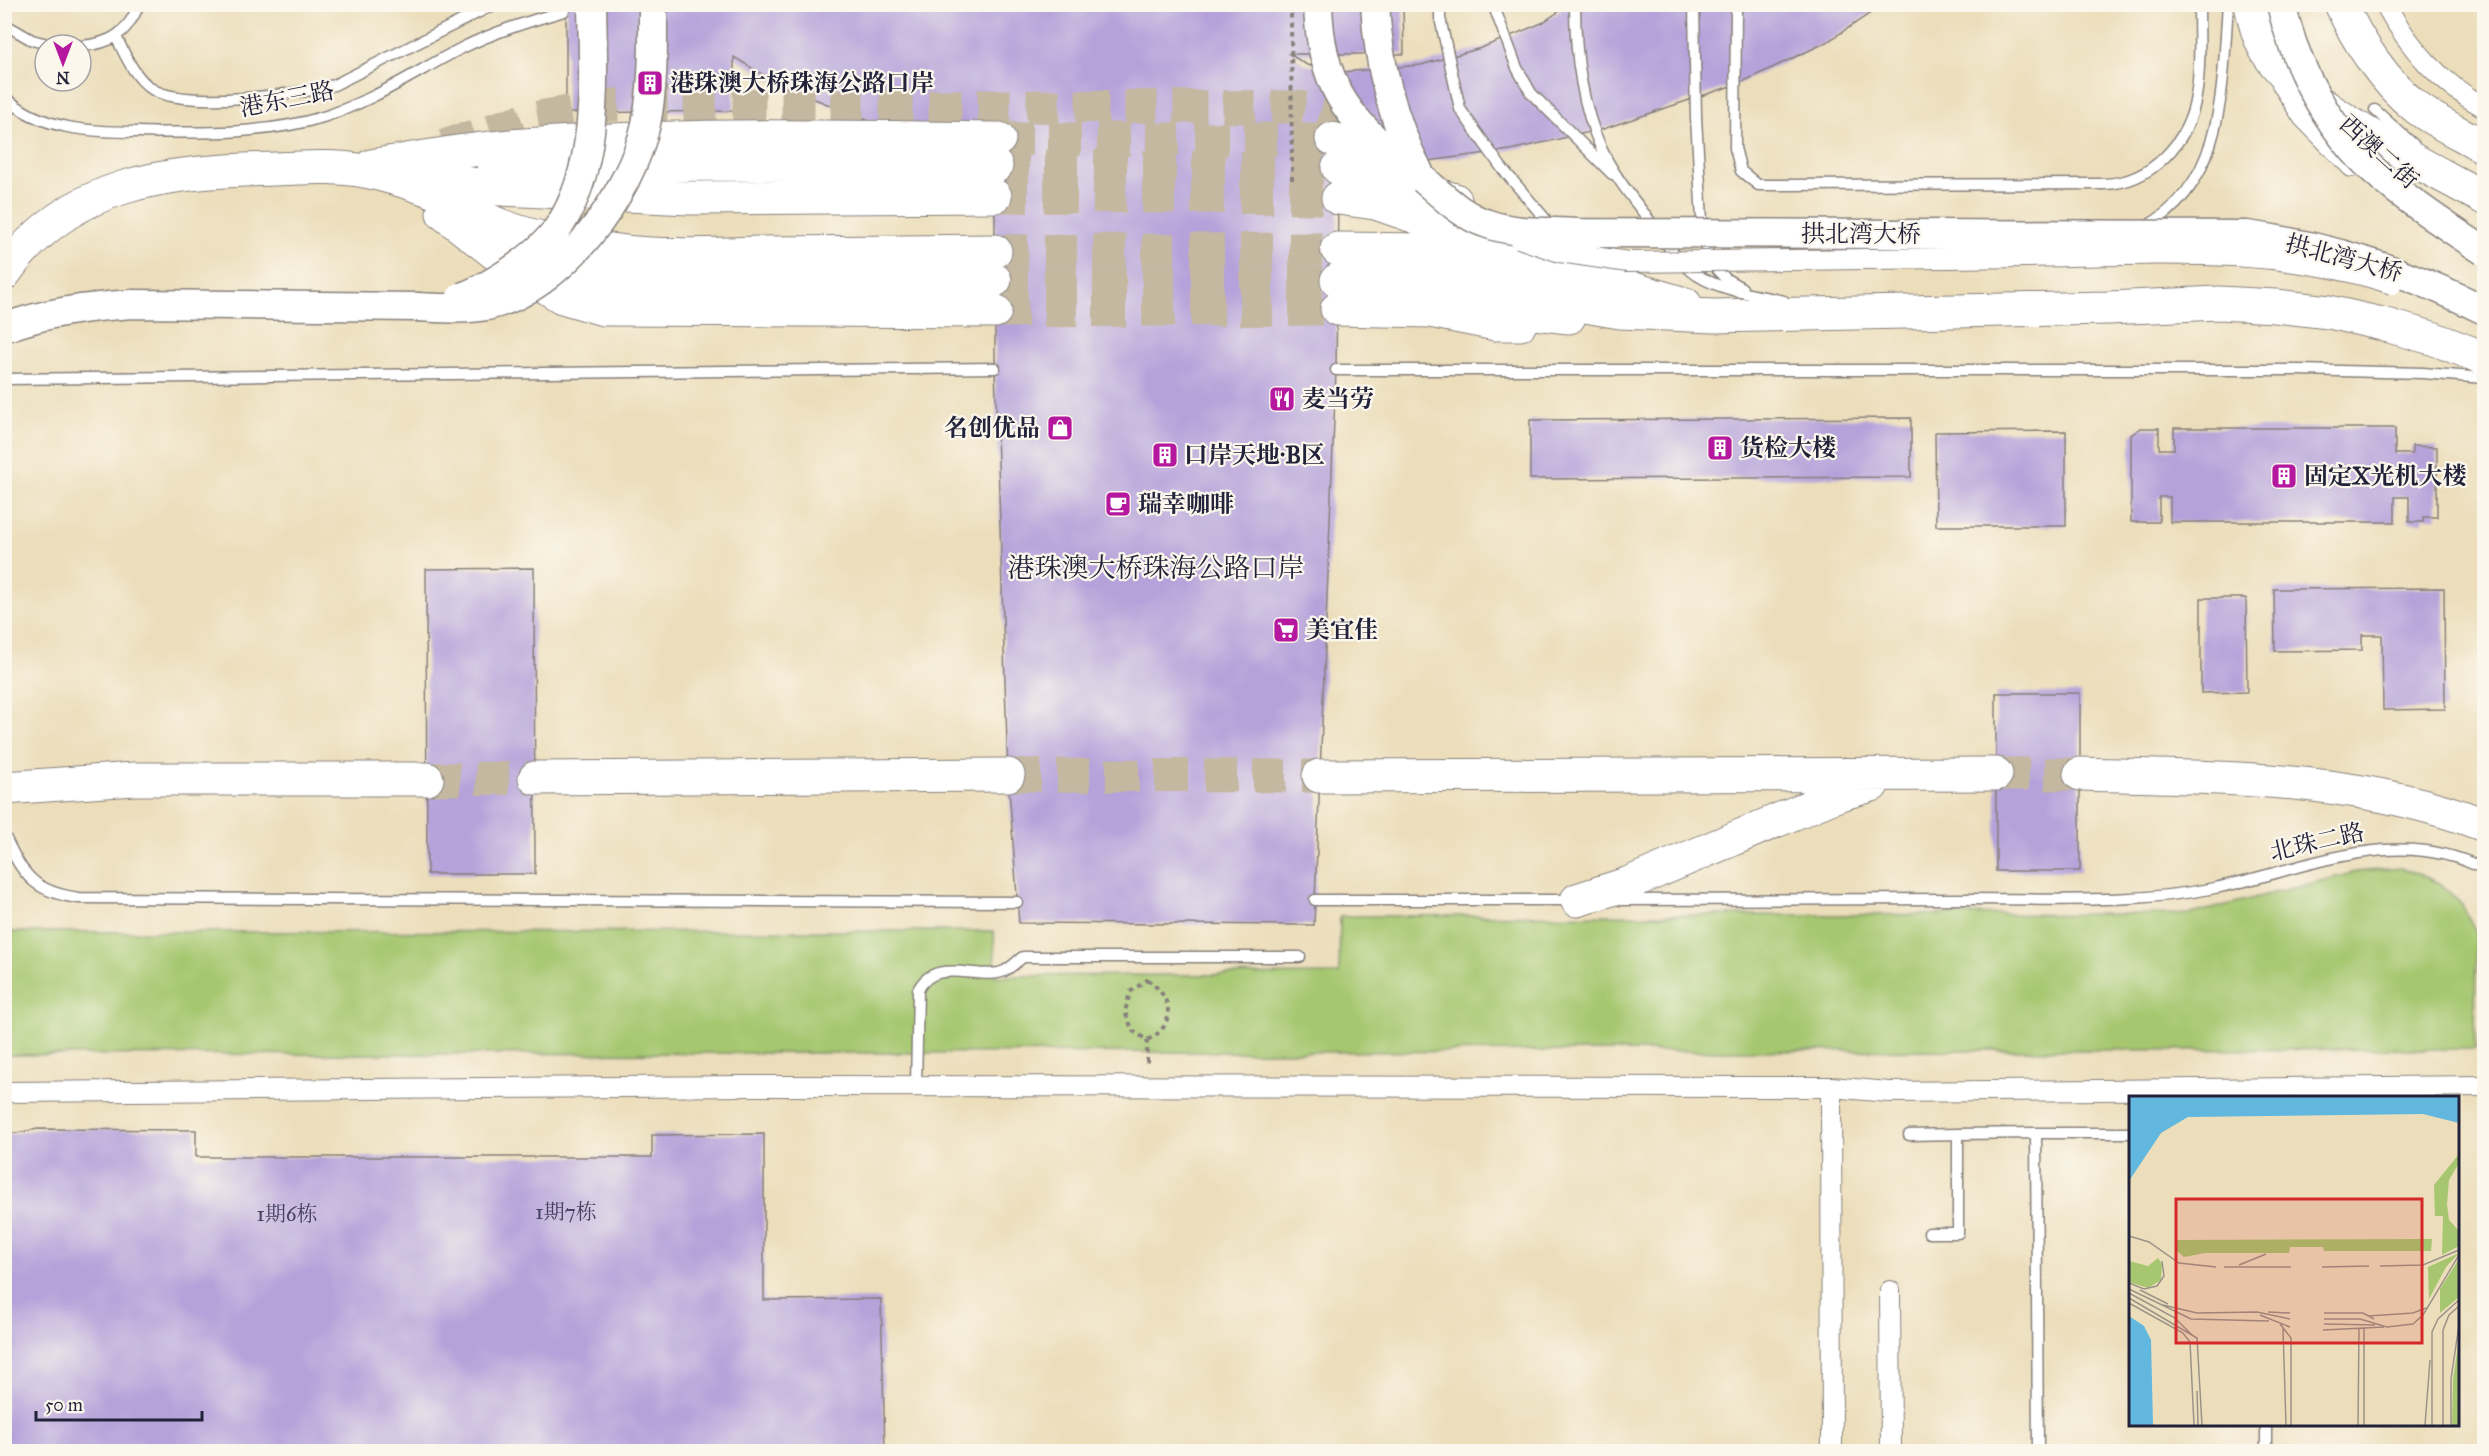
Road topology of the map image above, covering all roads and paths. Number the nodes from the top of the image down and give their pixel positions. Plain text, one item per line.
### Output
1 (139, 4) edge
2 (495, 4) edge
3 (592, 4) edge
4 (653, 4) edge
5 (1291, 4) edge
6 (1318, 4) edge
7 (1375, 4) edge
8 (1440, 4) edge
9 (1493, 4) edge
10 (1575, 4) edge
11 (1694, 4) edge
12 (1736, 4) edge
13 (2199, 4) edge
14 (2228, 4) edge
15 (2251, 4) edge
16 (2281, 4) edge
17 (2341, 4) edge
18 (2385, 4) edge
19 (564, 11) dead end
20 (4, 24) edge
21 (116, 37) junction
22 (33, 40) edge
23 (93, 45) edge
24 (2267, 53) junction
25 (4, 96) edge
26 (2385, 98) junction
27 (2484, 107) edge
28 (2484, 147) edge
29 (354, 168) junction
30 (1423, 179) junction
31 (1292, 180) dead end
32 (2451, 180) junction
33 (407, 182) junction
34 (1624, 186) junction
35 (2484, 198) edge
36 (1489, 225) junction
37 (2484, 251) edge
38 (2067, 256) junction
39 (1584, 263) junction
40 (2484, 264) edge
41 (4, 274) edge
42 (1754, 295) junction
43 (418, 307) junction
44 (1671, 308) junction
45 (2484, 310) edge
46 (1848, 315) junction
47 (2484, 322) edge
48 (4, 328) edge
49 (2483, 362) edge
50 (995, 368) dead end
51 (1336, 370) dead end
52 (4, 379) edge
53 (1996, 774) tunnel mouth
54 (2080, 774) tunnel mouth
55 (1008, 775) tunnel mouth
56 (1914, 775) junction
57 (1319, 776) tunnel mouth
58 (427, 778) tunnel mouth
59 (535, 778) tunnel mouth
60 (4, 788) edge
61 (2484, 825) edge
62 (4, 835) edge
63 (2484, 868) edge
64 (1315, 900) dead end
65 (1577, 900) junction
66 (1017, 902) dead end
67 (1300, 957) dead end
68 (1147, 1040) junction
69 (916, 1086) junction
70 (1147, 1086) junction
71 (2484, 1086) edge
72 (1831, 1087) junction
73 (4, 1092) edge
74 (2129, 1132) edge
75 (2036, 1133) junction
76 (1958, 1134) junction
77 (1909, 1135) dead end
78 (1929, 1233) dead end
79 (1890, 1291) dead end
80 (2266, 1426) edge
81 (1832, 1452) edge
82 (1891, 1452) edge
83 (2038, 1452) edge
84 (2266, 1452) edge

1 - 21 lane
2 - 21 lane
3 - 43 main road, bridge
4 - 43 main road, bridge
5 - 31 path
6 - 30 main road
7 - 30 main road, 拱北湾大桥
8 - 39 lane
9 - 34 lane
10 - 34 lane
11 - 42 lane
12 - 13 lane
14 - 38 lane
15 - 24 highway
16 - 37 main road, bridge
17 - 26 highway
18 - 27 street
19 - 25 lane, 港东三路
20 - 22 lane
21 - 23 lane
24 - 32 highway
24 - 40 street, 西澳二街
26 - 28 highway
26 - 32 lane
29 - 29 highway
29 - 33 highway
29 - 41 highway
30 - 36 main road, 拱北湾大桥, bridge
32 - 35 highway
33 - 33 highway
34 - 42 lane
36 - 38 street, bridge
36 - 45 main road, 拱北湾大桥, bridge
38 - 47 street, bridge
39 - 44 highway
39 - 44 highway
42 - 46 lane
43 - 48 main road
44 - 44 highway
44 - 46 highway
46 - 49 highway
49 - 51 lane
50 - 52 lane
53 - 56 highway
54 - 61 highway
55 - 59 highway
56 - 57 highway
56 - 65 highway
58 - 60 highway
62 - 66 lane
63 - 65 lane, 北珠二路
64 - 65 lane, 北珠二路
67 - 69 lane
68 - 68 path
68 - 70 path
69 - 70 street
69 - 73 street
70 - 72 street
71 - 72 street
72 - 81 street
74 - 75 lane
75 - 76 lane
75 - 83 lane
76 - 77 lane
76 - 78 lane
79 - 82 street
80 - 84 lane

